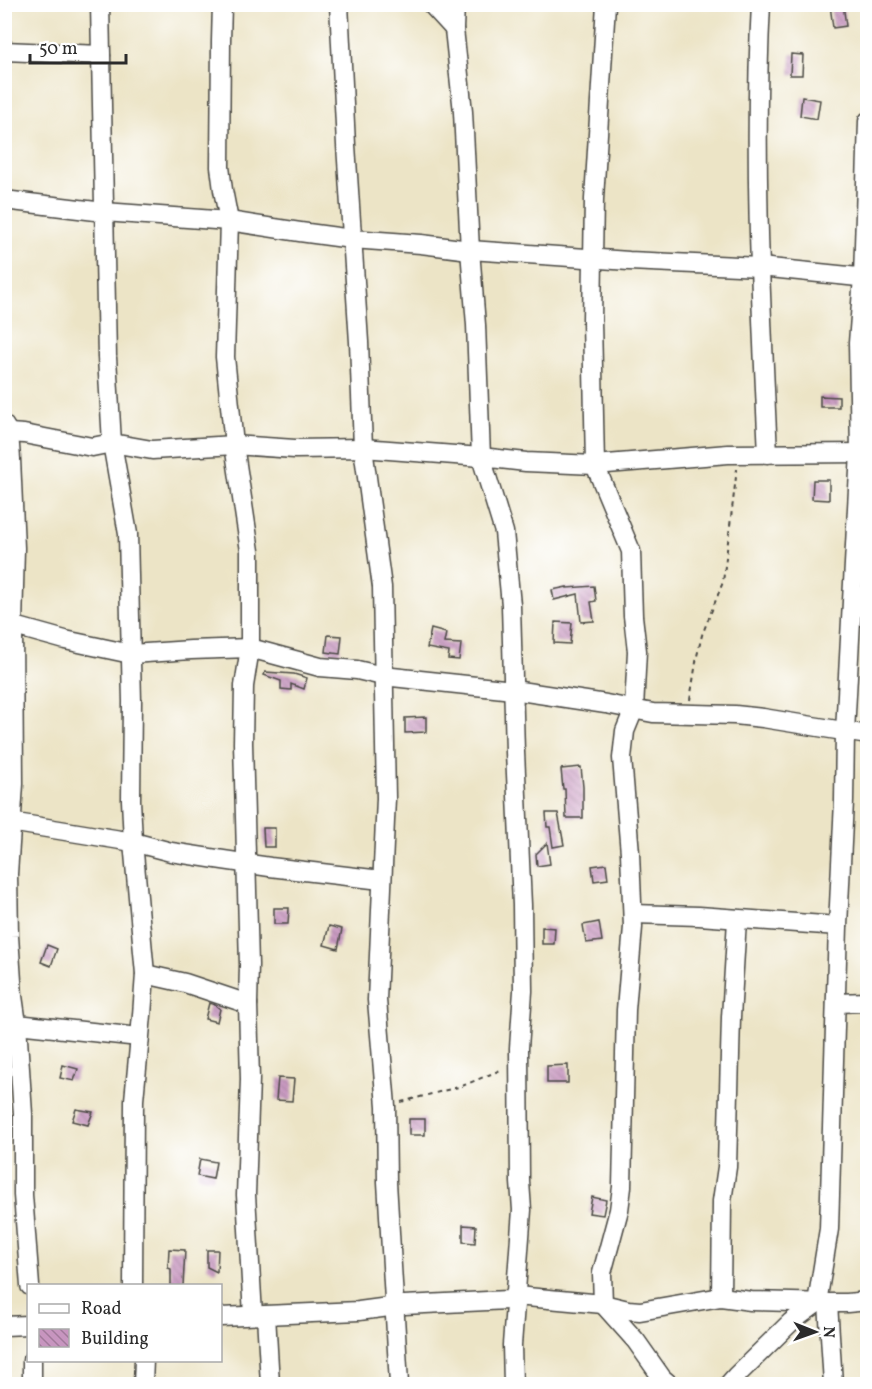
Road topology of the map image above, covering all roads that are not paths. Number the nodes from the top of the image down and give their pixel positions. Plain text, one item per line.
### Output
1 (100, 4) edge
2 (222, 4) edge
3 (339, 4) edge
4 (431, 4) edge
5 (455, 4) edge
6 (606, 4) edge
7 (761, 4) edge
8 (454, 29) junction
9 (4, 51) edge
10 (101, 55) junction
11 (867, 121) edge
12 (4, 200) edge
13 (104, 212) junction
14 (229, 221) junction
15 (352, 239) junction
16 (470, 250) junction
17 (593, 258) junction
18 (760, 267) junction
19 (865, 278) edge
20 (7, 429) edge
21 (112, 443) junction
22 (234, 445) junction
23 (363, 448) junction
24 (864, 452) edge
25 (768, 454) junction
26 (481, 457) junction
27 (595, 465) junction
28 (8, 624) edge
29 (250, 648) junction
30 (131, 654) junction
31 (383, 676) junction
32 (513, 690) junction
33 (634, 709) junction
34 (845, 732) junction
35 (867, 735) edge
36 (8, 821) edge
37 (133, 842) junction
38 (246, 863) junction
39 (381, 880) junction
40 (633, 914) junction
41 (737, 920) junction
42 (838, 926) junction
43 (145, 974) junction
44 (9, 996) edge
45 (867, 1002) edge
46 (836, 1003) junction
47 (248, 1004) junction
48 (17, 1024) junction
49 (140, 1037) junction
50 (30, 1284) edge
51 (133, 1284) edge
52 (516, 1296) junction
53 (721, 1297) junction
54 (867, 1301) edge
55 (822, 1303) junction
56 (603, 1305) junction
57 (395, 1306) junction
58 (259, 1315) junction
59 (222, 1317) edge
60 (27, 1325) edge
61 (4, 1326) edge
62 (32, 1362) edge
63 (144, 1362) edge
64 (32, 1384) edge
65 (143, 1384) edge
66 (270, 1384) edge
67 (399, 1384) edge
68 (513, 1384) edge
69 (669, 1384) edge
70 (729, 1384) edge
71 (833, 1384) edge

1 - 10 street
2 - 14 street
3 - 15 street
4 - 8 street
5 - 8 street
6 - 17 street
7 - 18 street
8 - 16 street
9 - 10 street
10 - 13 street
11 - 19 street
12 - 13 street
13 - 14 street
13 - 21 street
14 - 15 street
14 - 22 street
15 - 16 street
15 - 23 street
16 - 17 street
16 - 26 street
17 - 18 street
17 - 27 street
18 - 19 street
18 - 25 street
19 - 24 street
20 - 21 street
20 - 28 street
21 - 22 street
21 - 30 street
22 - 23 street
22 - 29 street
23 - 26 street
23 - 31 street
24 - 25 street
24 - 34 street
25 - 27 street
26 - 27 street
26 - 32 street
27 - 33 street
28 - 30 street
28 - 36 street
29 - 30 street
29 - 31 street
29 - 38 street
30 - 37 street
31 - 32 street
31 - 39 street
32 - 33 street
32 - 52 street
33 - 34 street
33 - 40 street
34 - 35 street
34 - 42 street
36 - 37 street
36 - 44 street
37 - 38 street
37 - 43 street
38 - 39 street
38 - 47 street
39 - 57 street
40 - 41 street
40 - 56 street
41 - 42 street
41 - 53 street
42 - 46 street
43 - 47 street
43 - 49 street
44 - 48 street
45 - 46 street
46 - 55 street
47 - 58 street
48 - 49 street
48 - 50 street
49 - 51 street
52 - 56 street
52 - 57 street
52 - 68 street
53 - 55 street
53 - 56 street
54 - 55 street
55 - 70 street
55 - 71 street
56 - 69 street
57 - 58 street
57 - 67 street
58 - 59 street
58 - 66 street
60 - 61 street
62 - 64 street
63 - 65 street

